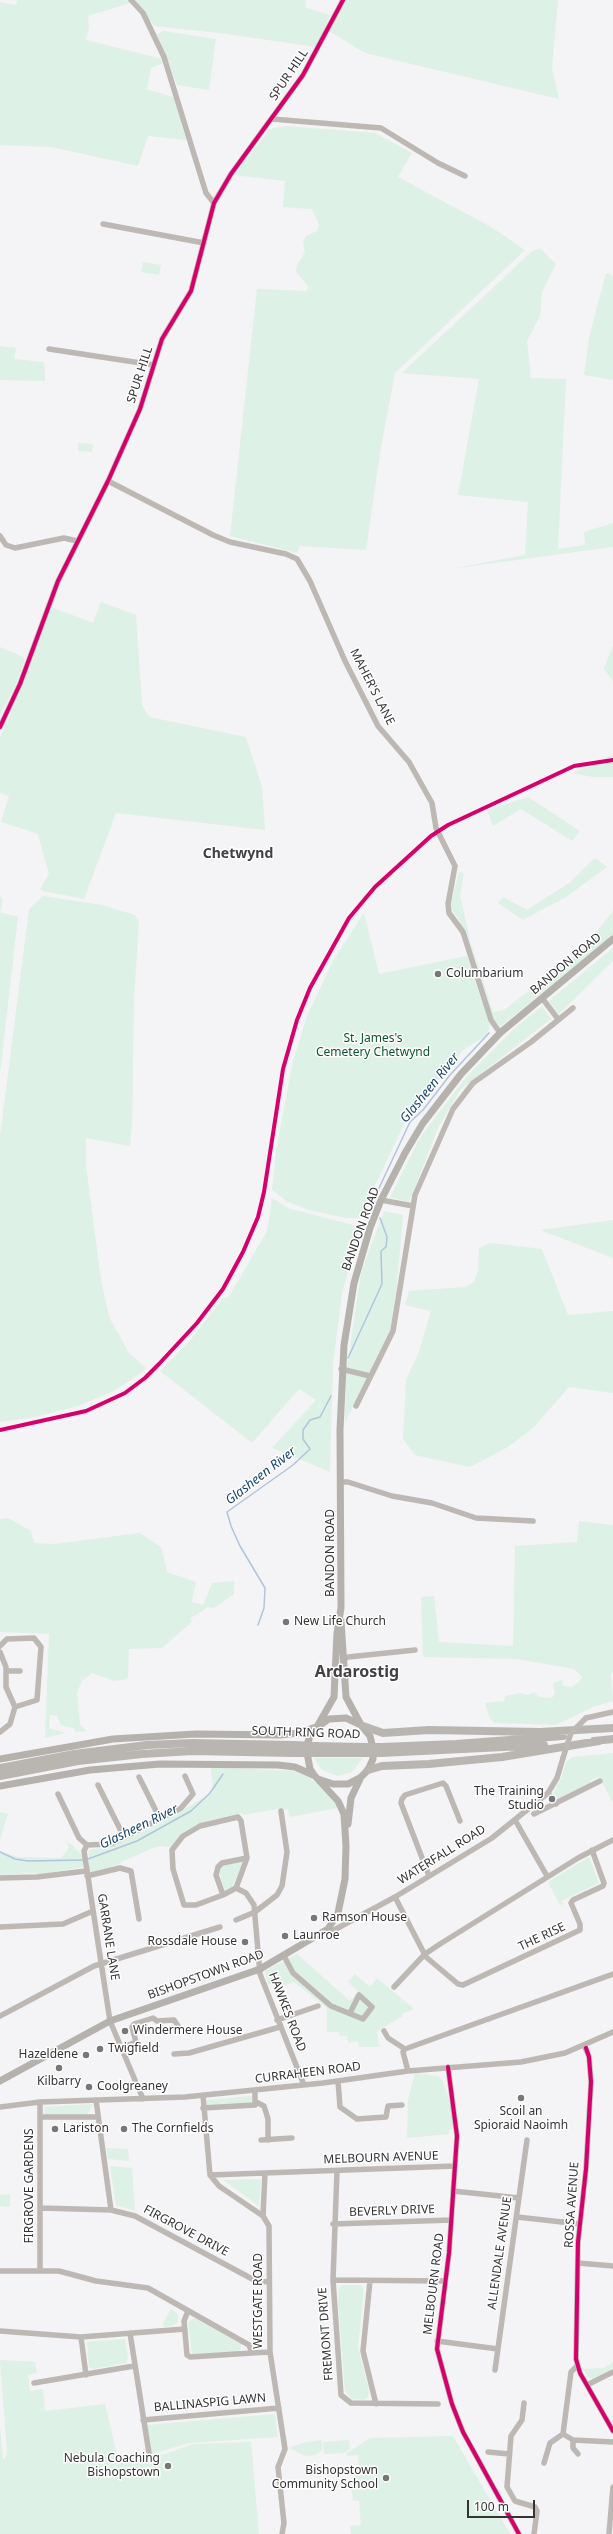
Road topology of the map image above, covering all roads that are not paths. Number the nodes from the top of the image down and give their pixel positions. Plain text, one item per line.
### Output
1 (131, 0) edge
2 (343, 0) edge
3 (272, 119) junction
4 (465, 176) dead end
5 (214, 203) junction
6 (103, 224) dead end
7 (204, 243) junction
8 (49, 349) dead end
9 (154, 365) junction
10 (108, 481) junction
11 (0, 536) edge
12 (78, 541) junction
13 (0, 727) edge
14 (613, 939) edge
15 (542, 998) junction
16 (573, 1008) dead end
17 (558, 1019) junction
18 (500, 1033) junction
19 (381, 1200) junction
20 (413, 1206) junction
21 (341, 1369) junction
22 (370, 1376) junction
23 (356, 1406) dead end
24 (341, 1482) junction
25 (533, 1520) dead end
26 (341, 1617) junction
27 (0, 1646) edge
28 (415, 1650) dead end
29 (0, 1652) edge
30 (345, 1658) junction
31 (7, 1671) junction
32 (20, 1671) dead end
33 (15, 1707) junction
34 (613, 1712) edge
35 (317, 1726) junction
36 (362, 1726) junction
37 (613, 1729) edge
38 (0, 1732) edge
39 (613, 1739) edge
40 (599, 1741) junction
41 (293, 1749) junction
42 (382, 1750) junction
43 (0, 1759) edge
44 (0, 1768) edge
45 (368, 1770) junction
46 (0, 1776) edge
47 (185, 1776) dead end
48 (139, 1777) dead end
49 (316, 1777) junction
50 (360, 1778) junction
51 (600, 1781) dead end
52 (98, 1785) dead end
53 (0, 1786) edge
54 (548, 1793) junction
55 (58, 1794) dead end
56 (556, 1804) junction
57 (281, 1812) dead end
58 (534, 1814) dead end
59 (160, 1819) junction
60 (515, 1820) junction
61 (460, 1821) dead end
62 (346, 1834) junction
63 (124, 1837) junction
64 (613, 1840) edge
65 (86, 1846) junction
66 (592, 1850) junction
67 (247, 1858) junction
68 (87, 1873) junction
69 (428, 1876) junction
70 (548, 1876) junction
71 (0, 1878) edge
72 (236, 1888) junction
73 (223, 1895) junction
74 (395, 1897) junction
75 (93, 1911) junction
76 (255, 1912) junction
77 (338, 1912) junction
78 (139, 1919) dead end
79 (236, 1920) dead end
80 (349, 1922) junction
81 (0, 1927) edge
82 (220, 1927) dead end
83 (325, 1932) junction
84 (425, 1954) junction
85 (284, 1956) junction
86 (100, 1964) junction
87 (260, 1969) junction
88 (613, 1974) edge
89 (394, 1987) dead end
90 (318, 2006) dead end
91 (350, 2013) dead end
92 (0, 2016) edge
93 (277, 2020) junction
94 (110, 2021) junction
95 (280, 2027) junction
96 (180, 2029) dead end
97 (384, 2031) dead end
98 (613, 2032) edge
99 (584, 2045) junction
100 (122, 2048) junction
101 (406, 2049) junction
102 (174, 2054) dead end
103 (448, 2067) junction
104 (408, 2071) junction
105 (0, 2081) edge
106 (338, 2081) junction
107 (304, 2085) junction
108 (255, 2090) junction
109 (203, 2095) junction
110 (143, 2099) junction
111 (96, 2100) junction
112 (40, 2102) junction
113 (256, 2102) junction
114 (402, 2105) dead end
115 (0, 2107) edge
116 (203, 2108) junction
117 (41, 2117) junction
118 (97, 2117) junction
119 (292, 2138) dead end
120 (261, 2140) dead end
121 (268, 2140) junction
122 (527, 2140) dead end
123 (455, 2166) junction
124 (336, 2171) junction
125 (265, 2173) junction
126 (210, 2175) junction
127 (453, 2191) junction
128 (518, 2198) junction
129 (41, 2208) junction
130 (111, 2210) junction
131 (263, 2216) junction
132 (517, 2217) junction
133 (451, 2220) junction
134 (333, 2224) junction
135 (580, 2224) junction
136 (578, 2263) junction
137 (613, 2266) edge
138 (40, 2270) junction
139 (0, 2271) edge
140 (333, 2280) junction
141 (370, 2281) junction
142 (445, 2281) junction
143 (269, 2282) junction
144 (188, 2311) junction
145 (185, 2329) junction
146 (0, 2331) edge
147 (130, 2333) junction
148 (81, 2337) junction
149 (437, 2341) junction
150 (498, 2349) junction
151 (270, 2352) junction
152 (252, 2353) junction
153 (134, 2366) junction
154 (577, 2366) junction
155 (495, 2370) dead end
156 (613, 2372) edge
157 (86, 2375) junction
158 (34, 2383) dead end
159 (587, 2385) junction
160 (524, 2403) dead end
161 (376, 2404) junction
162 (438, 2404) dead end
163 (279, 2408) junction
164 (143, 2420) junction
165 (613, 2431) edge
166 (563, 2434) junction
167 (573, 2440) junction
168 (613, 2442) edge
169 (488, 2452) dead end
170 (149, 2453) dead end
171 (509, 2454) junction
172 (578, 2454) dead end
173 (544, 2463) dead end
174 (613, 2487) edge
175 (540, 2502) dead end
176 (535, 2507) junction
177 (282, 2534) edge
178 (519, 2534) edge
179 (534, 2534) edge
180 (609, 2534) edge

1 - 5 street
2 - 3 street, SPUR HILL
3 - 4 street
3 - 5 street, SPUR HILL
5 - 7 street, SPUR HILL
6 - 7 street
7 - 9 street, SPUR HILL
8 - 9 street
9 - 10 street, SPUR HILL
10 - 12 street, SPUR HILL
10 - 18 street, MAHER'S LANE
11 - 12 street
12 - 13 street, SPUR HILL
14 - 15 main road, BANDON ROAD
15 - 17 street
15 - 18 main road, BANDON ROAD
16 - 17 street
17 - 20 street
18 - 19 main road, BANDON ROAD
19 - 20 street
19 - 21 main road, BANDON ROAD
20 - 22 street
21 - 22 street
21 - 24 main road, BANDON ROAD
22 - 23 street
24 - 25 street
24 - 26 main road, BANDON ROAD
26 - 30 main road, BANDON ROAD
26 - 35 main road, BANDON ROAD
27 - 33 street
28 - 30 street
29 - 31 street
30 - 36 main road, BANDON ROAD
31 - 32 street
31 - 33 street
33 - 38 street
34 - 54 street, WATERFALL ROAD, bridge
35 - 36 main road
35 - 43 main road
35 - 49 main road
36 - 37 highway
36 - 45 main road
37 - 42 highway, SOUTH RING ROAD
39 - 40 highway, SOUTH RING ROAD
40 - 42 highway, SOUTH RING ROAD
40 - 45 highway
41 - 42 highway, SOUTH RING ROAD, bridge
41 - 44 highway, SOUTH RING ROAD
41 - 46 highway, SOUTH RING ROAD
45 - 50 main road
47 - 59 street
48 - 59 street
49 - 50 main road
49 - 53 main road
49 - 62 main road, BISHOPSTOWN ROAD
50 - 62 main road, BISHOPSTOWN ROAD
51 - 56 street
52 - 63 street
54 - 56 street
54 - 60 street, WATERFALL ROAD
55 - 65 street
56 - 58 street
57 - 76 street
59 - 63 street
60 - 69 street, WATERFALL ROAD
60 - 70 street
61 - 69 street
62 - 77 main road, BISHOPSTOWN ROAD
63 - 65 street
64 - 66 street
65 - 68 street, GARRANE LANE
66 - 70 street
66 - 84 street, THE RISE
67 - 72 street
67 - 73 street
67 - 73 street
68 - 71 street
68 - 75 street, GARRANE LANE
68 - 78 street
69 - 74 street, WATERFALL ROAD
70 - 84 street
72 - 73 street
72 - 76 street
74 - 80 street, WATERFALL ROAD
74 - 84 street, THE RISE
75 - 81 street
75 - 86 street, GARRANE LANE
76 - 79 street
76 - 87 street, HAWKES ROAD
77 - 80 street
77 - 83 main road, BISHOPSTOWN ROAD
80 - 83 street, WATERFALL ROAD
82 - 86 street
83 - 85 main road, BISHOPSTOWN ROAD
84 - 89 street
85 - 87 main road, BISHOPSTOWN ROAD
85 - 91 street
86 - 92 street
86 - 94 street, GARRANE LANE
87 - 93 street, HAWKES ROAD
87 - 94 main road, BISHOPSTOWN ROAD
88 - 101 street
90 - 93 street
93 - 95 street, HAWKES ROAD
94 - 100 street, GARRANE LANE
94 - 105 main road, BISHOPSTOWN ROAD
95 - 102 street
95 - 107 street, HAWKES ROAD
96 - 100 street
97 - 101 street
98 - 99 street, CURRAHEEN ROAD
99 - 103 street, CURRAHEEN ROAD
99 - 135 street, ROSSA AVENUE
100 - 110 street, GARRANE LANE
101 - 104 street
103 - 104 street, CURRAHEEN ROAD
103 - 123 street, MELBOURN ROAD
104 - 106 street, CURRAHEEN ROAD
106 - 107 street, CURRAHEEN ROAD
106 - 114 street
107 - 108 street, CURRAHEEN ROAD
108 - 109 street, CURRAHEEN ROAD
108 - 113 street
109 - 110 street, CURRAHEEN ROAD
109 - 116 street
110 - 111 street, CURRAHEEN ROAD
111 - 112 street, CURRAHEEN ROAD
111 - 118 street
112 - 115 street, CURRAHEEN ROAD
112 - 117 street, FIRGROVE GARDENS
113 - 116 street
113 - 121 street
116 - 126 street
117 - 118 street
117 - 129 street, FIRGROVE GARDENS
118 - 130 street
119 - 121 street
120 - 121 street
122 - 128 street, ALLENDALE AVENUE
123 - 124 street, MELBOURN AVENUE
123 - 127 street, MELBOURN ROAD
124 - 125 street, MELBOURN AVENUE
124 - 134 street, FREMONT DRIVE
125 - 126 street, MELBOURN AVENUE
125 - 131 street
126 - 131 street
127 - 128 street
127 - 133 street, MELBOURN ROAD
128 - 132 street, ALLENDALE AVENUE
129 - 130 street, FIRGROVE DRIVE
129 - 138 street, FIRGROVE GARDENS
130 - 143 street, FIRGROVE DRIVE
131 - 143 street, WESTGATE ROAD
132 - 135 street
132 - 150 street, ALLENDALE AVENUE
133 - 134 street, BEVERLY DRIVE
133 - 142 street, MELBOURN ROAD
134 - 140 street, FREMONT DRIVE
135 - 136 street, ROSSA AVENUE
136 - 137 street
136 - 154 street, ROSSA AVENUE
138 - 139 street
138 - 144 street
140 - 141 street
140 - 161 street, FREMONT DRIVE
141 - 142 street
141 - 161 street
142 - 149 street, MELBOURN ROAD
143 - 151 street, WESTGATE ROAD
144 - 145 street
144 - 152 street
145 - 147 street
145 - 152 street
146 - 148 street
147 - 148 street
147 - 153 street
148 - 157 street
149 - 150 street
149 - 178 street, MELBOURN ROAD
150 - 155 street, ALLENDALE AVENUE
151 - 152 street
151 - 163 street, WESTGATE ROAD
153 - 157 street
153 - 164 street
154 - 159 street, ROSSA AVENUE
154 - 166 street, ROSSA AVENUE
156 - 159 street
157 - 158 street
159 - 165 street, ROSSA AVENUE
160 - 171 street
161 - 162 street, FREMONT DRIVE
163 - 164 street, BALLINASPIG LAWN
163 - 177 street, WESTGATE ROAD
164 - 170 street
166 - 167 street
166 - 173 street
167 - 168 street
167 - 172 street
169 - 171 street
171 - 176 street
174 - 180 street
175 - 176 street
176 - 179 street

